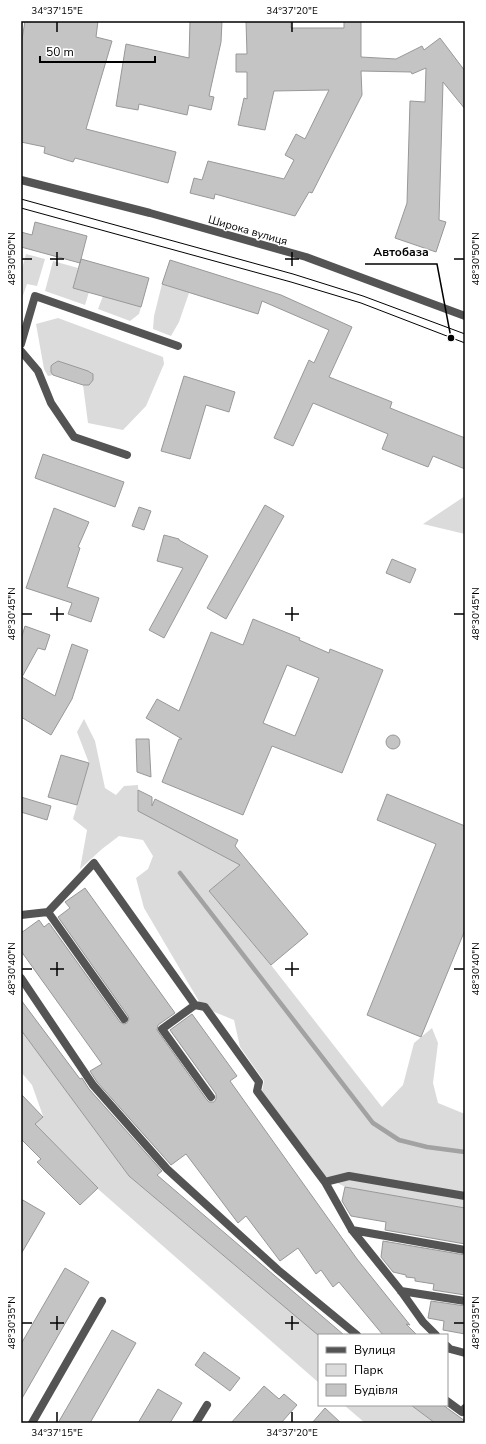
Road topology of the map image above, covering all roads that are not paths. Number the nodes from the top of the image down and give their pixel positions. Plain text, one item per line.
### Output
1 (21, 180) edge
2 (465, 316) edge
3 (21, 344) edge
4 (178, 346) dead end
5 (21, 352) edge
6 (127, 455) dead end
7 (48, 912) junction
8 (21, 915) edge
9 (21, 978) edge
10 (195, 1006) junction
11 (124, 1019) dead end
12 (211, 1097) dead end
13 (325, 1182) junction
14 (465, 1196) edge
15 (352, 1230) junction
16 (465, 1250) edge
17 (401, 1291) junction
18 (465, 1301) edge
19 (102, 1302) dead end
20 (356, 1334) edge
21 (435, 1334) edge
22 (448, 1347) edge
23 (465, 1353) edge
24 (448, 1402) edge
25 (207, 1405) dead end
26 (465, 1408) edge
27 (32, 1423) edge
28 (196, 1423) edge

1 - 2 street, Широка вулиця
3 - 4 street
5 - 6 street
7 - 8 street
7 - 10 street
7 - 11 street
9 - 20 street
10 - 12 street
10 - 13 street
13 - 14 street
13 - 15 street
15 - 16 street
15 - 17 street
17 - 18 street
17 - 21 street
19 - 27 street
22 - 23 street
24 - 26 street
25 - 28 street

